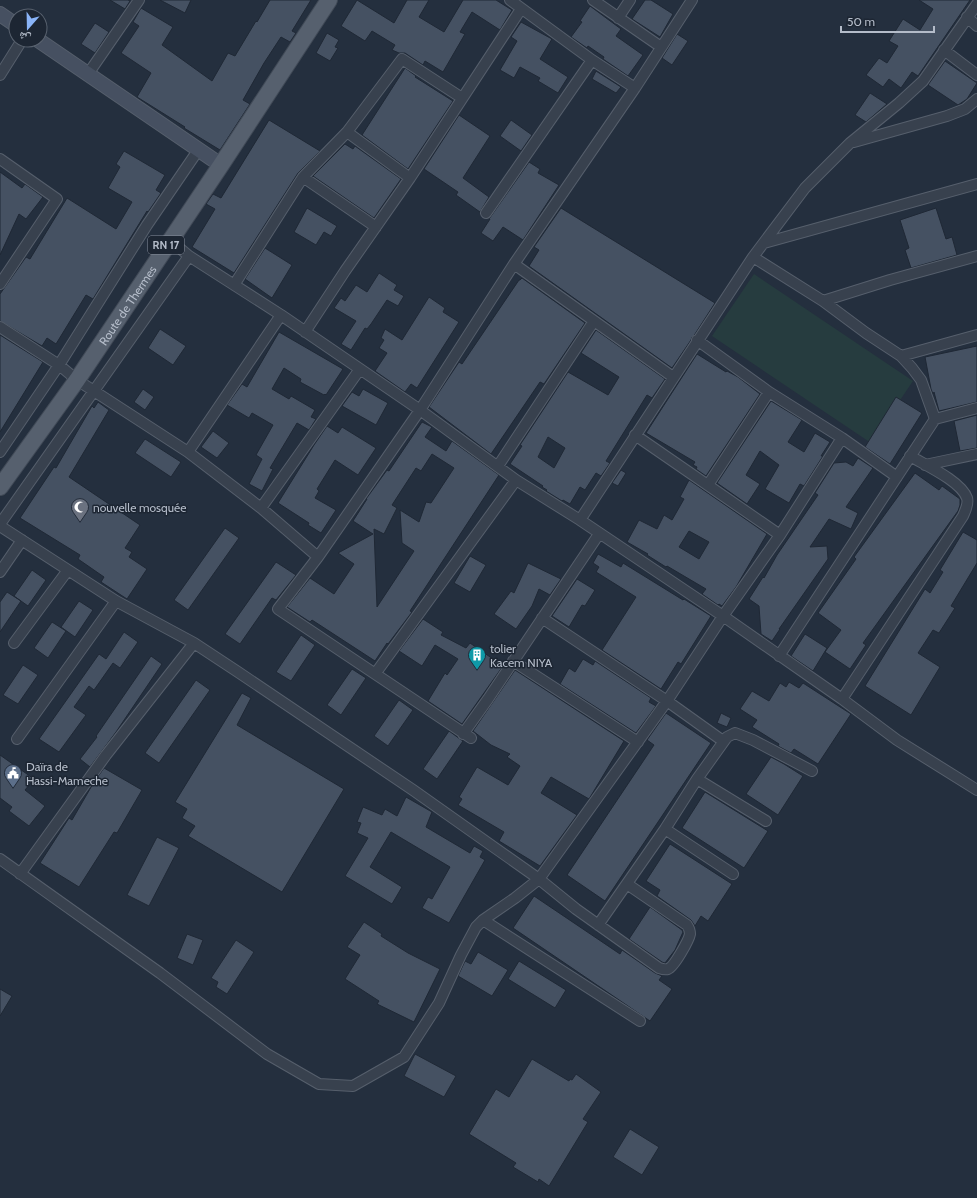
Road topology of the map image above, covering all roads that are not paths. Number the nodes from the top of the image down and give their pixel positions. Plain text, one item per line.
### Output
1 (139, 0) edge
2 (329, 0) edge
3 (510, 0) edge
4 (593, 0) edge
5 (630, 0) edge
6 (692, 0) edge
7 (977, 4) edge
8 (521, 9) junction
9 (967, 17) junction
10 (618, 18) junction
11 (977, 26) edge
12 (48, 47) edge
13 (661, 47) junction
14 (17, 48) edge
15 (944, 50) junction
16 (592, 60) junction
17 (88, 74) junction
18 (0, 75) edge
19 (977, 76) edge
20 (635, 88) junction
21 (462, 98) junction
22 (977, 99) edge
23 (347, 132) junction
24 (850, 143) junction
25 (199, 149) junction
26 (0, 159) edge
27 (221, 165) junction
28 (303, 177) junction
29 (410, 178) junction
30 (977, 184) edge
31 (486, 213) dead end
32 (376, 227) junction
33 (170, 240) junction
34 (764, 243) junction
35 (189, 256) junction
36 (977, 256) edge
37 (753, 257) junction
38 (514, 264) junction
39 (0, 284) edge
40 (234, 286) junction
41 (823, 301) junction
42 (281, 315) junction
43 (594, 321) junction
44 (0, 327) edge
45 (305, 332) junction
46 (977, 335) edge
47 (697, 340) junction
48 (901, 356) junction
49 (59, 365) junction
50 (360, 369) junction
51 (673, 377) junction
52 (77, 380) junction
53 (95, 392) junction
54 (769, 392) junction
55 (977, 408) edge
56 (420, 410) junction
57 (935, 418) junction
58 (635, 435) junction
59 (842, 438) junction
60 (0, 452) edge
61 (188, 452) junction
62 (977, 454) edge
63 (910, 456) junction
64 (925, 465) junction
65 (498, 466) junction
66 (897, 478) junction
67 (516, 480) junction
68 (708, 485) junction
69 (0, 487) edge
70 (261, 508) junction
71 (580, 520) junction
72 (0, 525) edge
73 (599, 534) junction
74 (780, 535) junction
75 (22, 540) junction
76 (318, 557) junction
77 (68, 570) junction
78 (0, 572) edge
79 (116, 601) junction
80 (723, 616) junction
81 (542, 618) junction
82 (14, 643) dead end
83 (194, 643) junction
84 (779, 656) junction
85 (512, 661) junction
86 (375, 674) junction
87 (842, 699) junction
88 (667, 701) junction
89 (17, 739) dead end
90 (723, 741) junction
91 (638, 742) junction
92 (812, 771) dead end
93 (697, 779) junction
94 (977, 790) edge
95 (766, 821) dead end
96 (665, 829) junction
97 (0, 859) edge
98 (20, 874) junction
99 (732, 874) dead end
100 (539, 879) junction
101 (627, 884) junction
102 (483, 920) junction
103 (598, 925) junction
104 (640, 1021) dead end

1 - 17 street
2 - 27 main road, Route de Thermes / RN 17
3 - 8 street
4 - 10 street
5 - 10 street
6 - 13 street
7 - 9 street
8 - 16 street
8 - 21 street
9 - 11 street
9 - 15 street
10 - 13 street
12 - 17 main road
13 - 20 street
14 - 18 street
15 - 19 street
15 - 24 street
16 - 20 street
16 - 31 street
17 - 25 main road
20 - 38 street
21 - 23 street
21 - 29 street
22 - 24 street
23 - 28 street
23 - 29 street
24 - 34 street
25 - 27 main road
25 - 49 street
26 - 39 street
27 - 33 main road, Route de Thermes / RN 17
28 - 32 street
28 - 40 street
29 - 32 street
30 - 34 street
32 - 45 street
33 - 35 street
33 - 52 main road, Route de Thermes / RN 17
34 - 37 street
35 - 40 street
35 - 53 street
36 - 41 street
37 - 41 street
37 - 47 street
38 - 43 street
38 - 56 street
40 - 42 street
41 - 48 street
42 - 45 street
42 - 61 street
43 - 51 street
43 - 65 street
44 - 49 street
45 - 50 street
46 - 48 street
47 - 51 street
47 - 54 street
48 - 57 street
49 - 52 street
49 - 60 street
50 - 56 street
50 - 70 street
51 - 58 street
52 - 53 street
52 - 69 main road, Route de Thermes / RN 17
53 - 61 street
53 - 72 street
54 - 59 street
54 - 68 street
55 - 57 street
56 - 65 street
56 - 76 street
57 - 63 street
58 - 68 street
58 - 71 street
59 - 66 street
59 - 74 street
61 - 70 street
62 - 64 street
63 - 64 street
63 - 66 street
64 - 87 street
65 - 67 street
66 - 84 street
67 - 71 street
67 - 86 street
68 - 74 street
70 - 76 street
71 - 73 street
72 - 75 street
73 - 80 street
73 - 81 street
74 - 80 street
75 - 77 street
75 - 78 street
76 - 86 street
77 - 79 street
77 - 82 street
79 - 83 street
79 - 89 street
80 - 84 street
80 - 88 street
81 - 85 street
81 - 88 street
83 - 98 street
83 - 100 street
84 - 87 street
85 - 86 street
85 - 91 street
87 - 94 street
88 - 90 street
88 - 91 street
90 - 92 street
90 - 93 street
91 - 100 street
93 - 95 street
93 - 96 street
96 - 99 street
96 - 101 street
97 - 98 street
98 - 102 street
100 - 102 street
100 - 103 street
101 - 103 street
101 - 103 street
102 - 104 street

